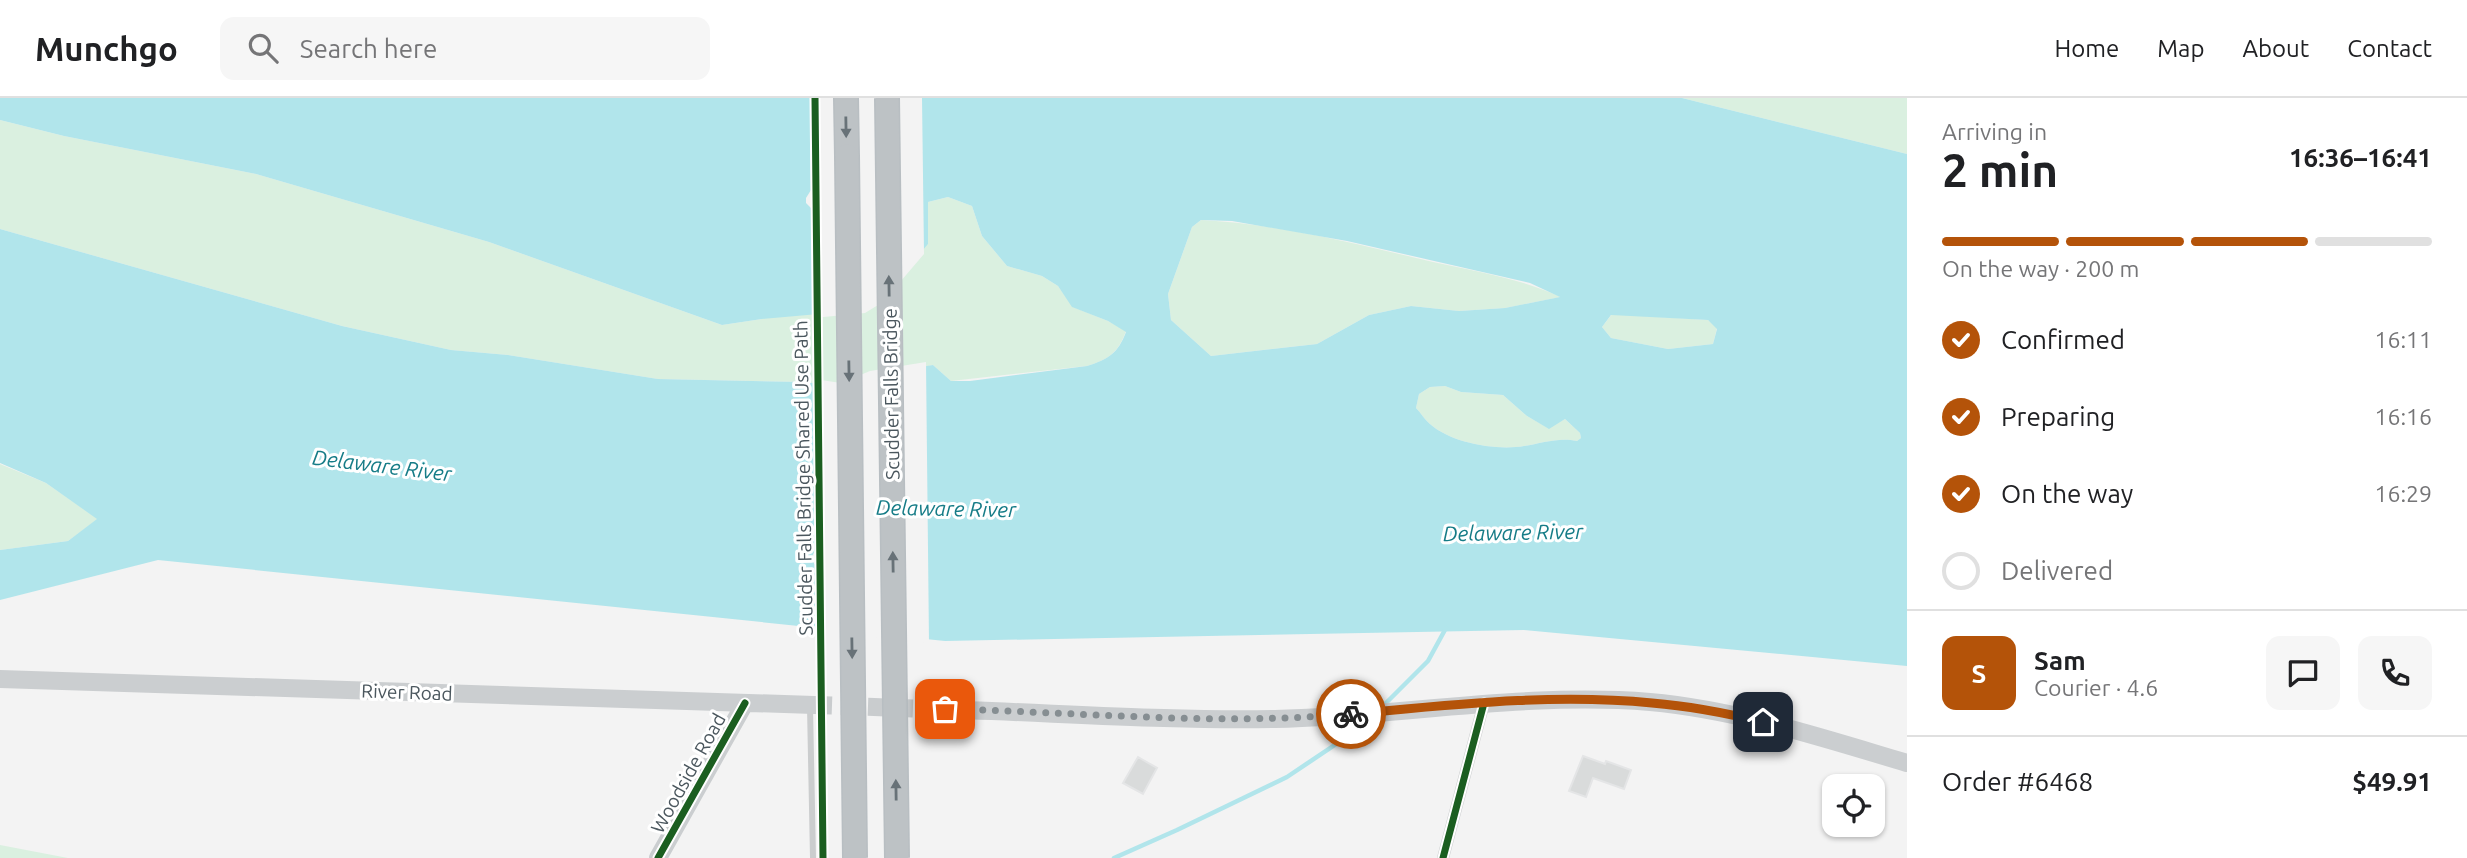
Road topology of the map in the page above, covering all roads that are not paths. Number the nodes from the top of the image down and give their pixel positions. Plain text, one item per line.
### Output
1 (846, 98) edge
2 (887, 98) edge
3 (0, 679) edge
4 (745, 703) junction
5 (1484, 703) junction
6 (812, 705) joint
7 (931, 709) tunnel mouth
8 (1907, 763) edge
9 (660, 855) edge
10 (813, 858) edge
11 (855, 858) edge
12 (897, 858) edge
13 (1443, 858) edge

1 -> 11 highway, bridge
12 -> 2 highway, Scudder Falls Bridge, bridge
3 - 4 main road, River Road
4 - 6 main road, River Road
4 - 9 main road, Woodside Road
5 - 7 main road
5 - 8 main road
5 - 13 street
6 - 10 lane

